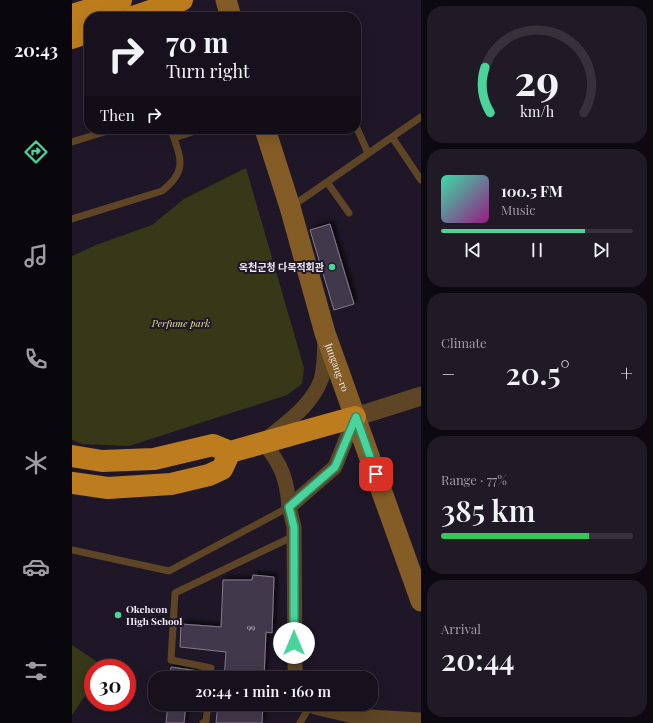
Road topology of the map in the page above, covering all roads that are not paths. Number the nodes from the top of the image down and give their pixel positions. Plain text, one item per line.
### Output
1 (121, 0) edge
2 (182, 0) edge
3 (226, 0) edge
4 (147, 12) edge
5 (230, 12) edge
6 (72, 15) edge
7 (84, 34) edge
8 (72, 38) edge
9 (421, 117) edge
10 (98, 134) edge
11 (173, 134) edge
12 (186, 134) edge
13 (267, 134) edge
14 (360, 134) edge
15 (392, 137) junction
16 (174, 138) junction
17 (72, 142) edge
18 (368, 153) junction
19 (421, 180) edge
20 (327, 182) junction
21 (290, 207) junction
22 (349, 213) dead end
23 (72, 219) edge
24 (325, 333) junction
25 (421, 396) edge
26 (356, 417) junction
27 (263, 442) junction
28 (230, 452) junction
29 (72, 456) edge
30 (72, 483) edge
31 (289, 507) junction
32 (294, 536) junction
33 (72, 550) edge
34 (421, 601) edge
35 (211, 671) edge
36 (295, 671) edge
37 (207, 711) edge
38 (307, 711) edge
39 (332, 711) edge
40 (421, 720) edge
41 (203, 723) edge
42 (300, 723) edge

1 - 6 highway
2 - 4 highway
3 - 5 main road
7 - 8 highway
9 - 15 lane
10 - 17 lane
11 - 16 lane
12 - 16 lane
13 - 21 main road, Jungang-ro
14 - 18 lane
15 - 18 lane
15 - 19 lane
16 - 23 lane
18 - 20 lane
20 - 21 lane
20 - 22 lane
21 - 24 main road, Jungang-ro
24 - 26 main road, Jungang-ro
24 - 27 street
25 - 26 street
26 - 27 highway
26 - 31 street
26 - 34 main road, Jungang-ro
27 - 28 highway
27 - 31 street
28 - 29 highway
28 - 30 highway
31 - 32 street
31 - 33 lane
32 - 35 lane
32 - 36 street
37 - 41 lane
38 - 42 lane
39 - 40 street

